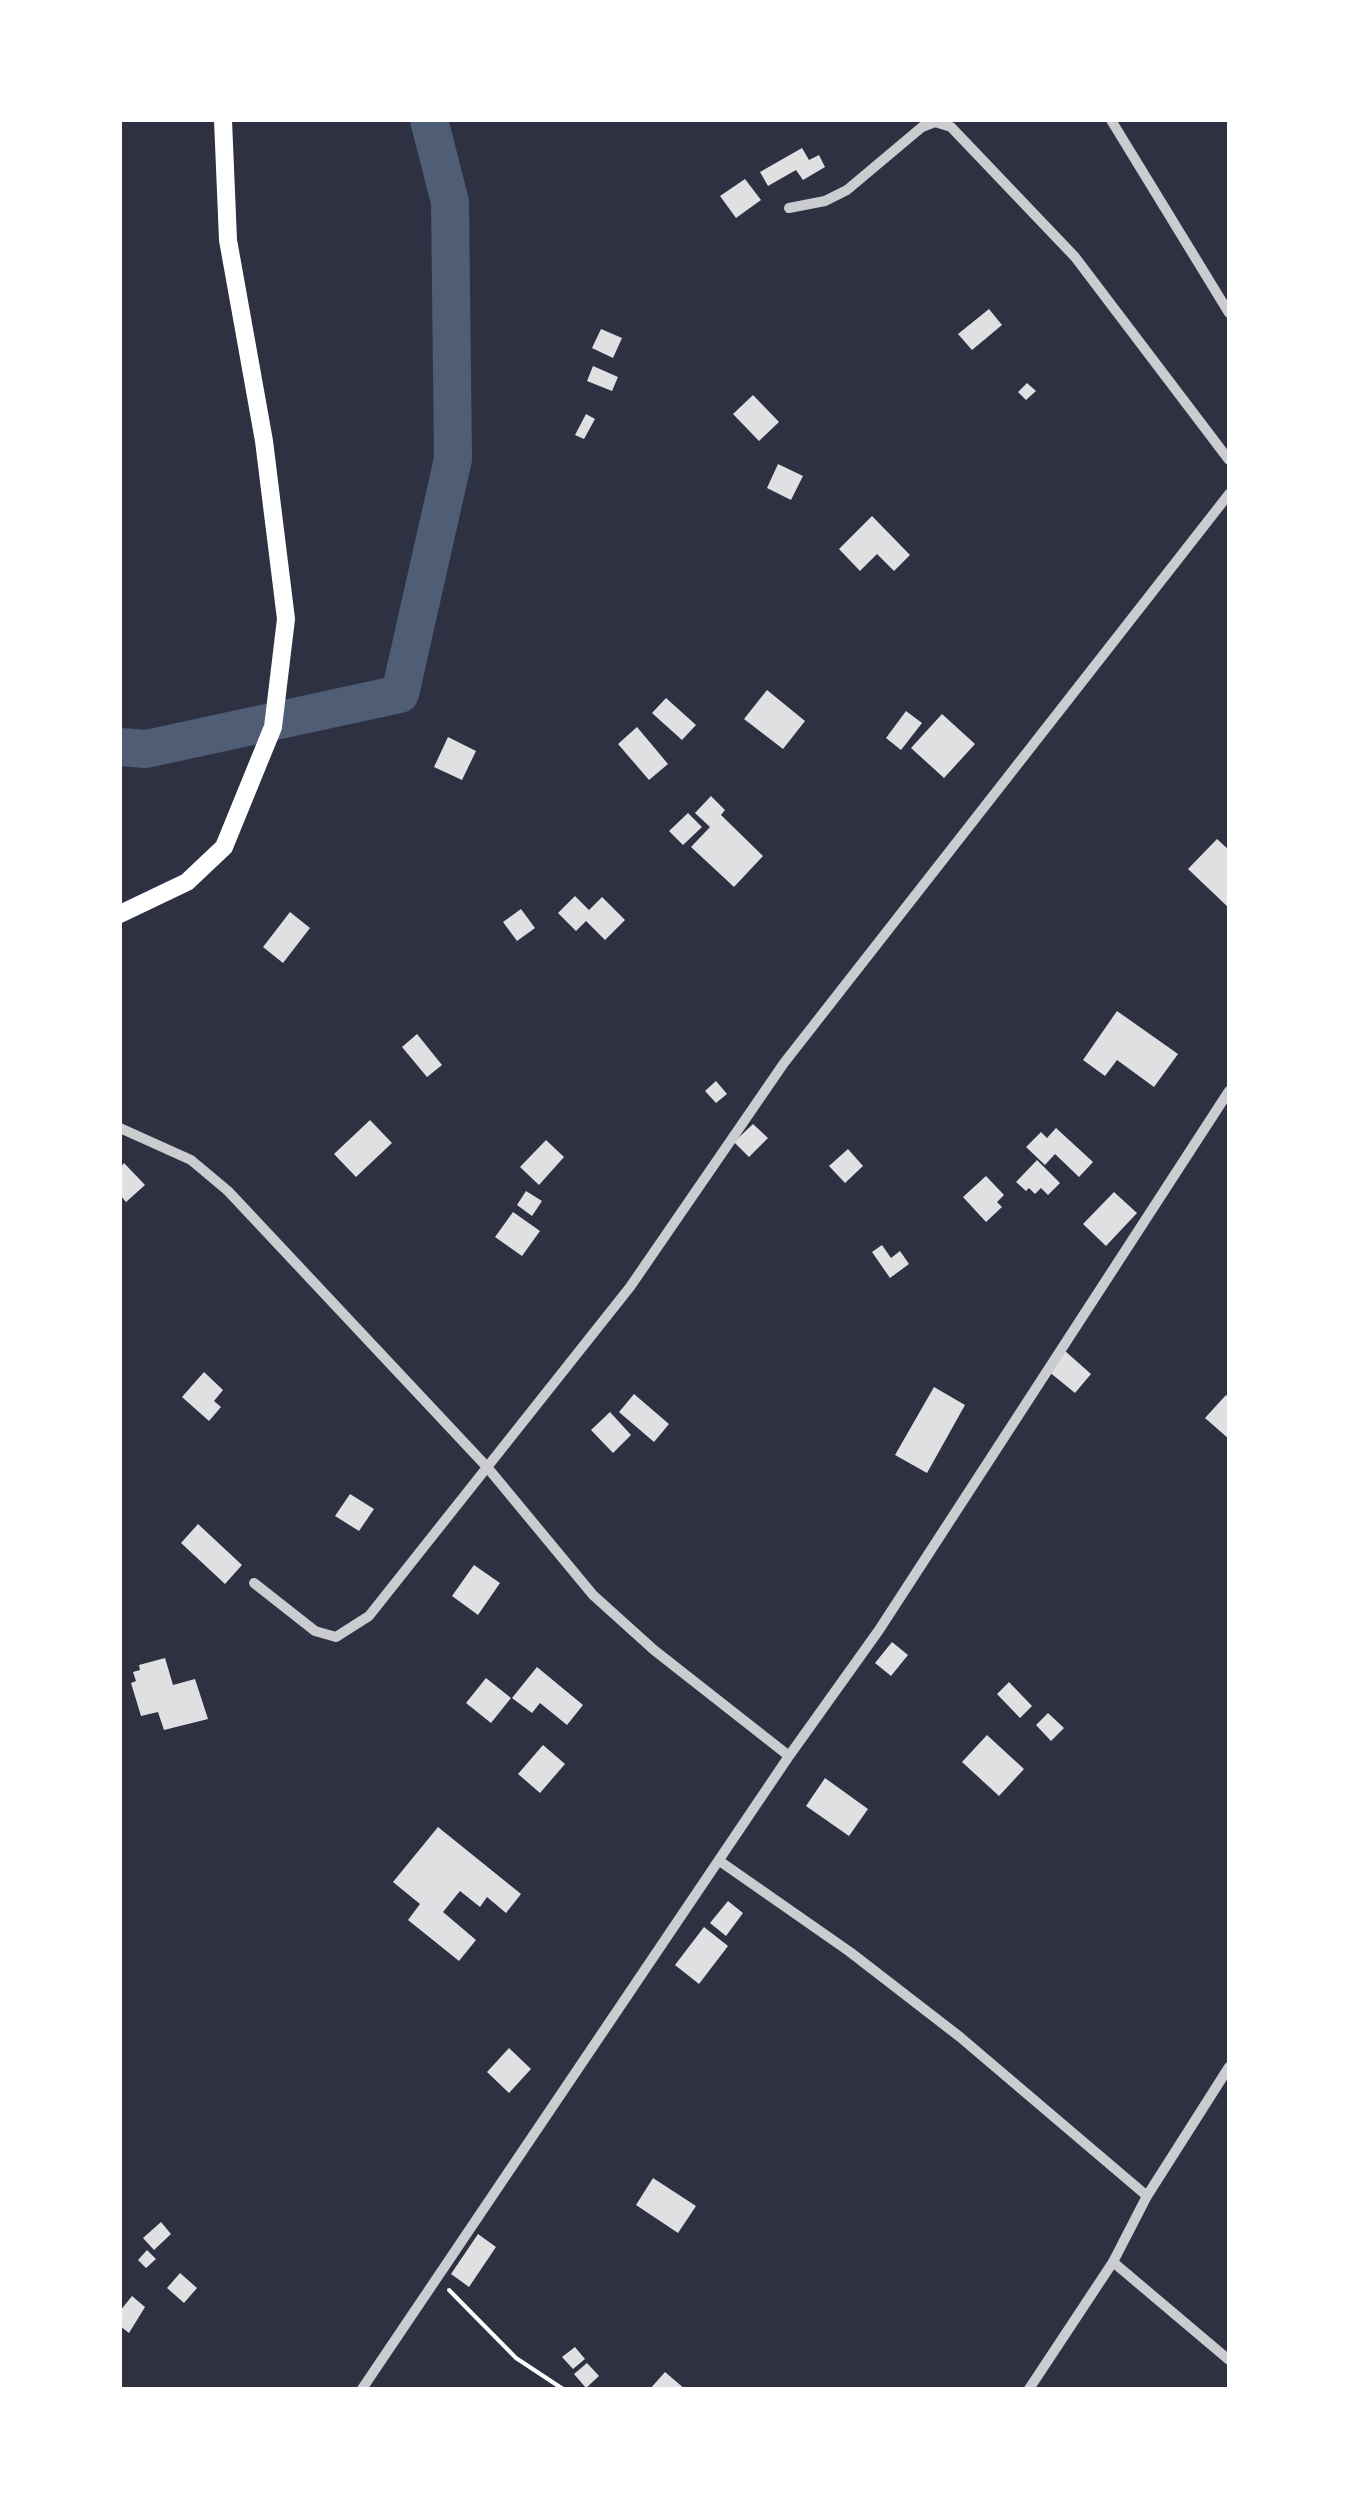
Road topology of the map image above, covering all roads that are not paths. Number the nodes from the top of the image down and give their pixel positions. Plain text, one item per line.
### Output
1 (222, 120) edge
2 (1110, 120) edge
3 (788, 208) dead end
4 (1229, 313) edge
5 (1229, 460) edge
6 (1229, 494) edge
7 (120, 914) edge
8 (1229, 1091) edge
9 (120, 1128) edge
10 (487, 1466) junction
11 (254, 1583) dead end
12 (789, 1756) junction
13 (721, 1862) junction
14 (1229, 2067) edge
15 (1146, 2196) junction
16 (1113, 2262) junction
17 (1229, 2360) edge
18 (362, 2389) edge
19 (1029, 2389) edge

1 - 7 main road
2 - 4 street
3 - 5 street
6 - 10 street
8 - 12 street
9 - 10 street
10 - 11 street
10 - 12 street
12 - 13 street
13 - 15 street
13 - 18 street
14 - 15 street
15 - 16 street
16 - 17 street
16 - 19 street

